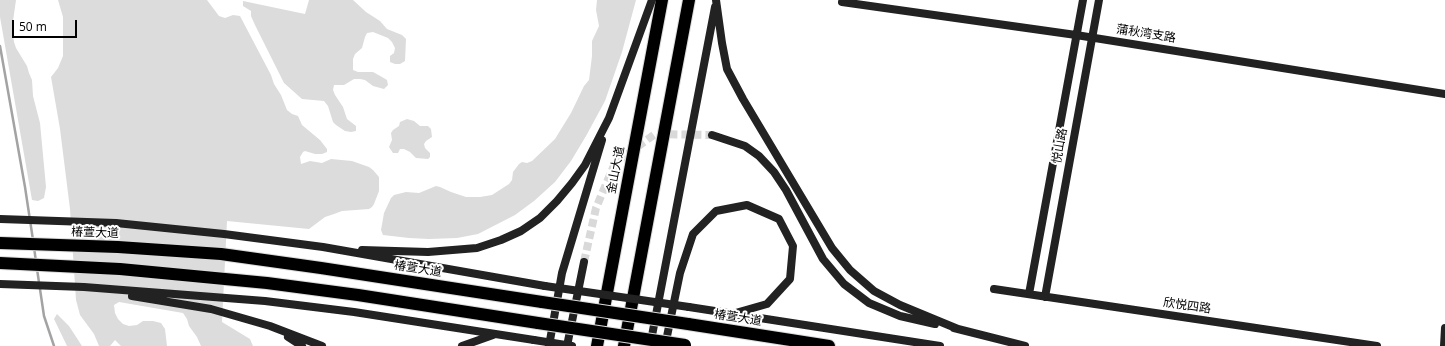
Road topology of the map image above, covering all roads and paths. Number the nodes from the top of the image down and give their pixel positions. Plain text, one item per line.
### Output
1 (652, 0) edge
2 (662, 0) edge
3 (689, 0) edge
4 (716, 0) edge
5 (1083, 0) edge
6 (1099, 0) edge
7 (842, 2) dead end
8 (1076, 35) junction
9 (1092, 38) junction
10 (1445, 94) edge
11 (609, 118) junction
12 (712, 135) tunnel mouth
13 (0, 219) edge
14 (0, 243) edge
15 (338, 250) junction
16 (584, 262) tunnel mouth
17 (0, 263) edge
18 (0, 284) edge
19 (84, 288) junction
20 (994, 289) dead end
21 (1029, 294) junction
22 (1045, 297) junction
23 (732, 314) junction
24 (270, 326) junction
25 (1445, 328) edge
26 (958, 329) junction
27 (496, 334) junction
28 (689, 345) edge
29 (302, 346) edge
30 (322, 346) edge
31 (462, 346) edge
32 (549, 346) edge
33 (567, 346) edge
34 (572, 346) edge
35 (597, 346) edge
36 (624, 346) edge
37 (650, 346) edge
38 (665, 346) edge
39 (829, 346) edge
40 (940, 346) edge
41 (1025, 346) edge
42 (1377, 346) edge
43 (1444, 346) edge

1 - 11 main road
2 - 35 highway, 金山大道
3 - 36 highway
4 - 26 main road
4 - 37 main road
5 - 8 main road, 悦山路
6 - 9 main road, 悦山路
7 - 8 main road, 蒲秋湾支路
8 - 9 main road, 蒲秋湾支路
8 - 21 main road, 悦山路
9 - 10 main road, 蒲秋湾支路
9 - 22 main road, 悦山路
11 - 15 main road
11 - 32 main road
12 - 26 main road
13 - 15 main road
14 - 39 highway, 椿萱大道, bridge
15 - 23 main road, bridge
16 - 33 main road
17 - 28 highway, bridge
18 - 19 main road
19 - 24 main road
19 - 27 main road
20 - 21 main road, 欣悦四路
21 - 22 main road, 欣悦四路
22 - 42 main road, 欣悦四路
23 - 38 main road
23 - 40 main road
24 - 29 main road
24 - 30 main road
25 - 43 main road
26 - 41 main road
27 - 31 main road
27 - 34 main road, bridge

